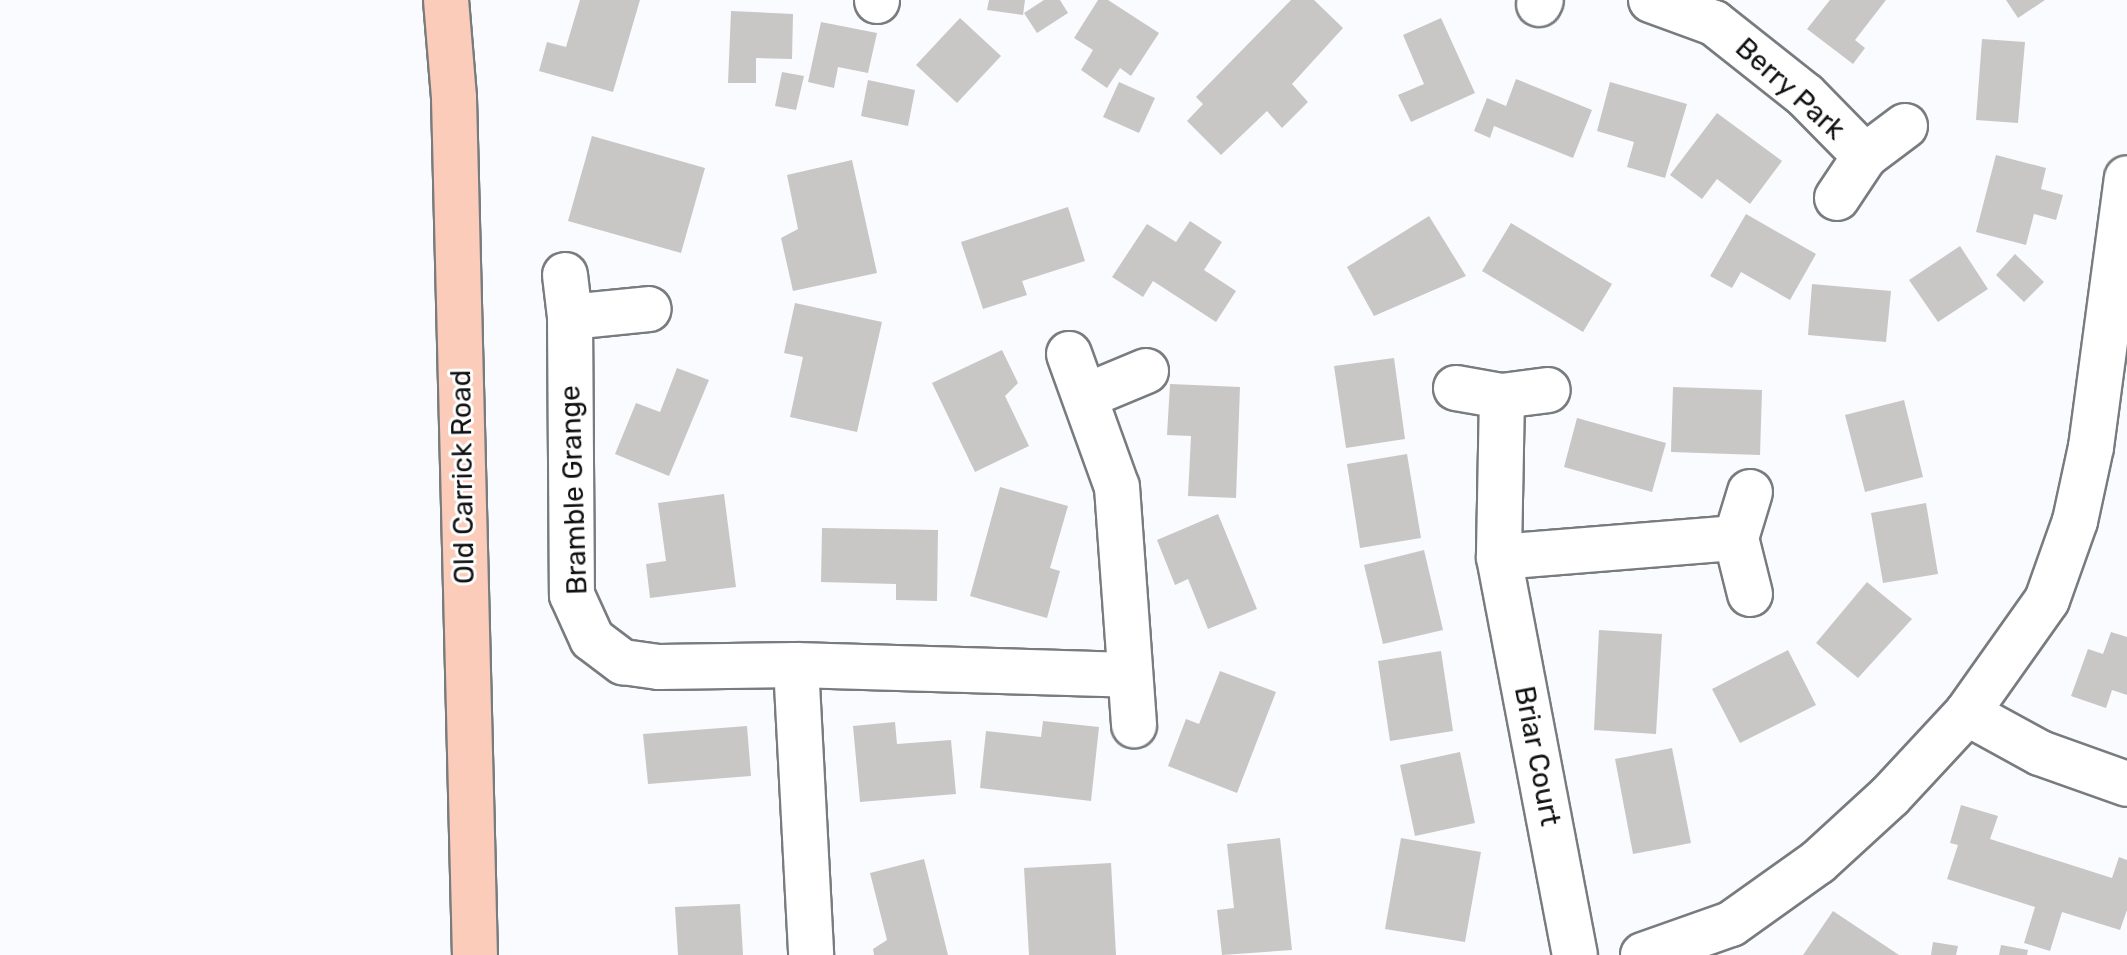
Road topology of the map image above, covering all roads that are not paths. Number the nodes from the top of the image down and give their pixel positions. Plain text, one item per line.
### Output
1 (446, 0) edge
2 (1651, 0) edge
3 (1725, 11) edge
4 (1905, 126) dead end
5 (1865, 156) junction
6 (2127, 178) edge
7 (1837, 198) dead end
8 (649, 309) dead end
9 (1069, 354) dead end
10 (1146, 371) dead end
11 (1456, 388) dead end
12 (1548, 390) dead end
13 (1086, 396) junction
14 (1502, 396) junction
15 (1750, 492) dead end
16 (1736, 538) junction
17 (1499, 557) junction
18 (1750, 594) dead end
19 (796, 665) junction
20 (1129, 675) junction
21 (1967, 713) junction
22 (1134, 725) dead end
23 (2127, 784) edge
24 (475, 955) edge
25 (811, 955) edge
26 (1575, 955) edge
27 (1643, 955) edge

1 - 24 main road, Old Carrick Road
2 - 3 street, Berry Park
3 - 5 street, Berry Park
4 - 5 street, Berry Park
5 - 7 street, Berry Park
6 - 21 street
8 - 19 street, Bramble Grange
9 - 13 street
10 - 13 street
11 - 14 street
12 - 14 street
13 - 20 street
14 - 17 street, Briar Court
15 - 16 street
16 - 17 street
16 - 18 street
17 - 26 street, Briar Court
19 - 20 street, Bramble Grange
19 - 25 street
20 - 22 street
21 - 23 street
21 - 27 street

